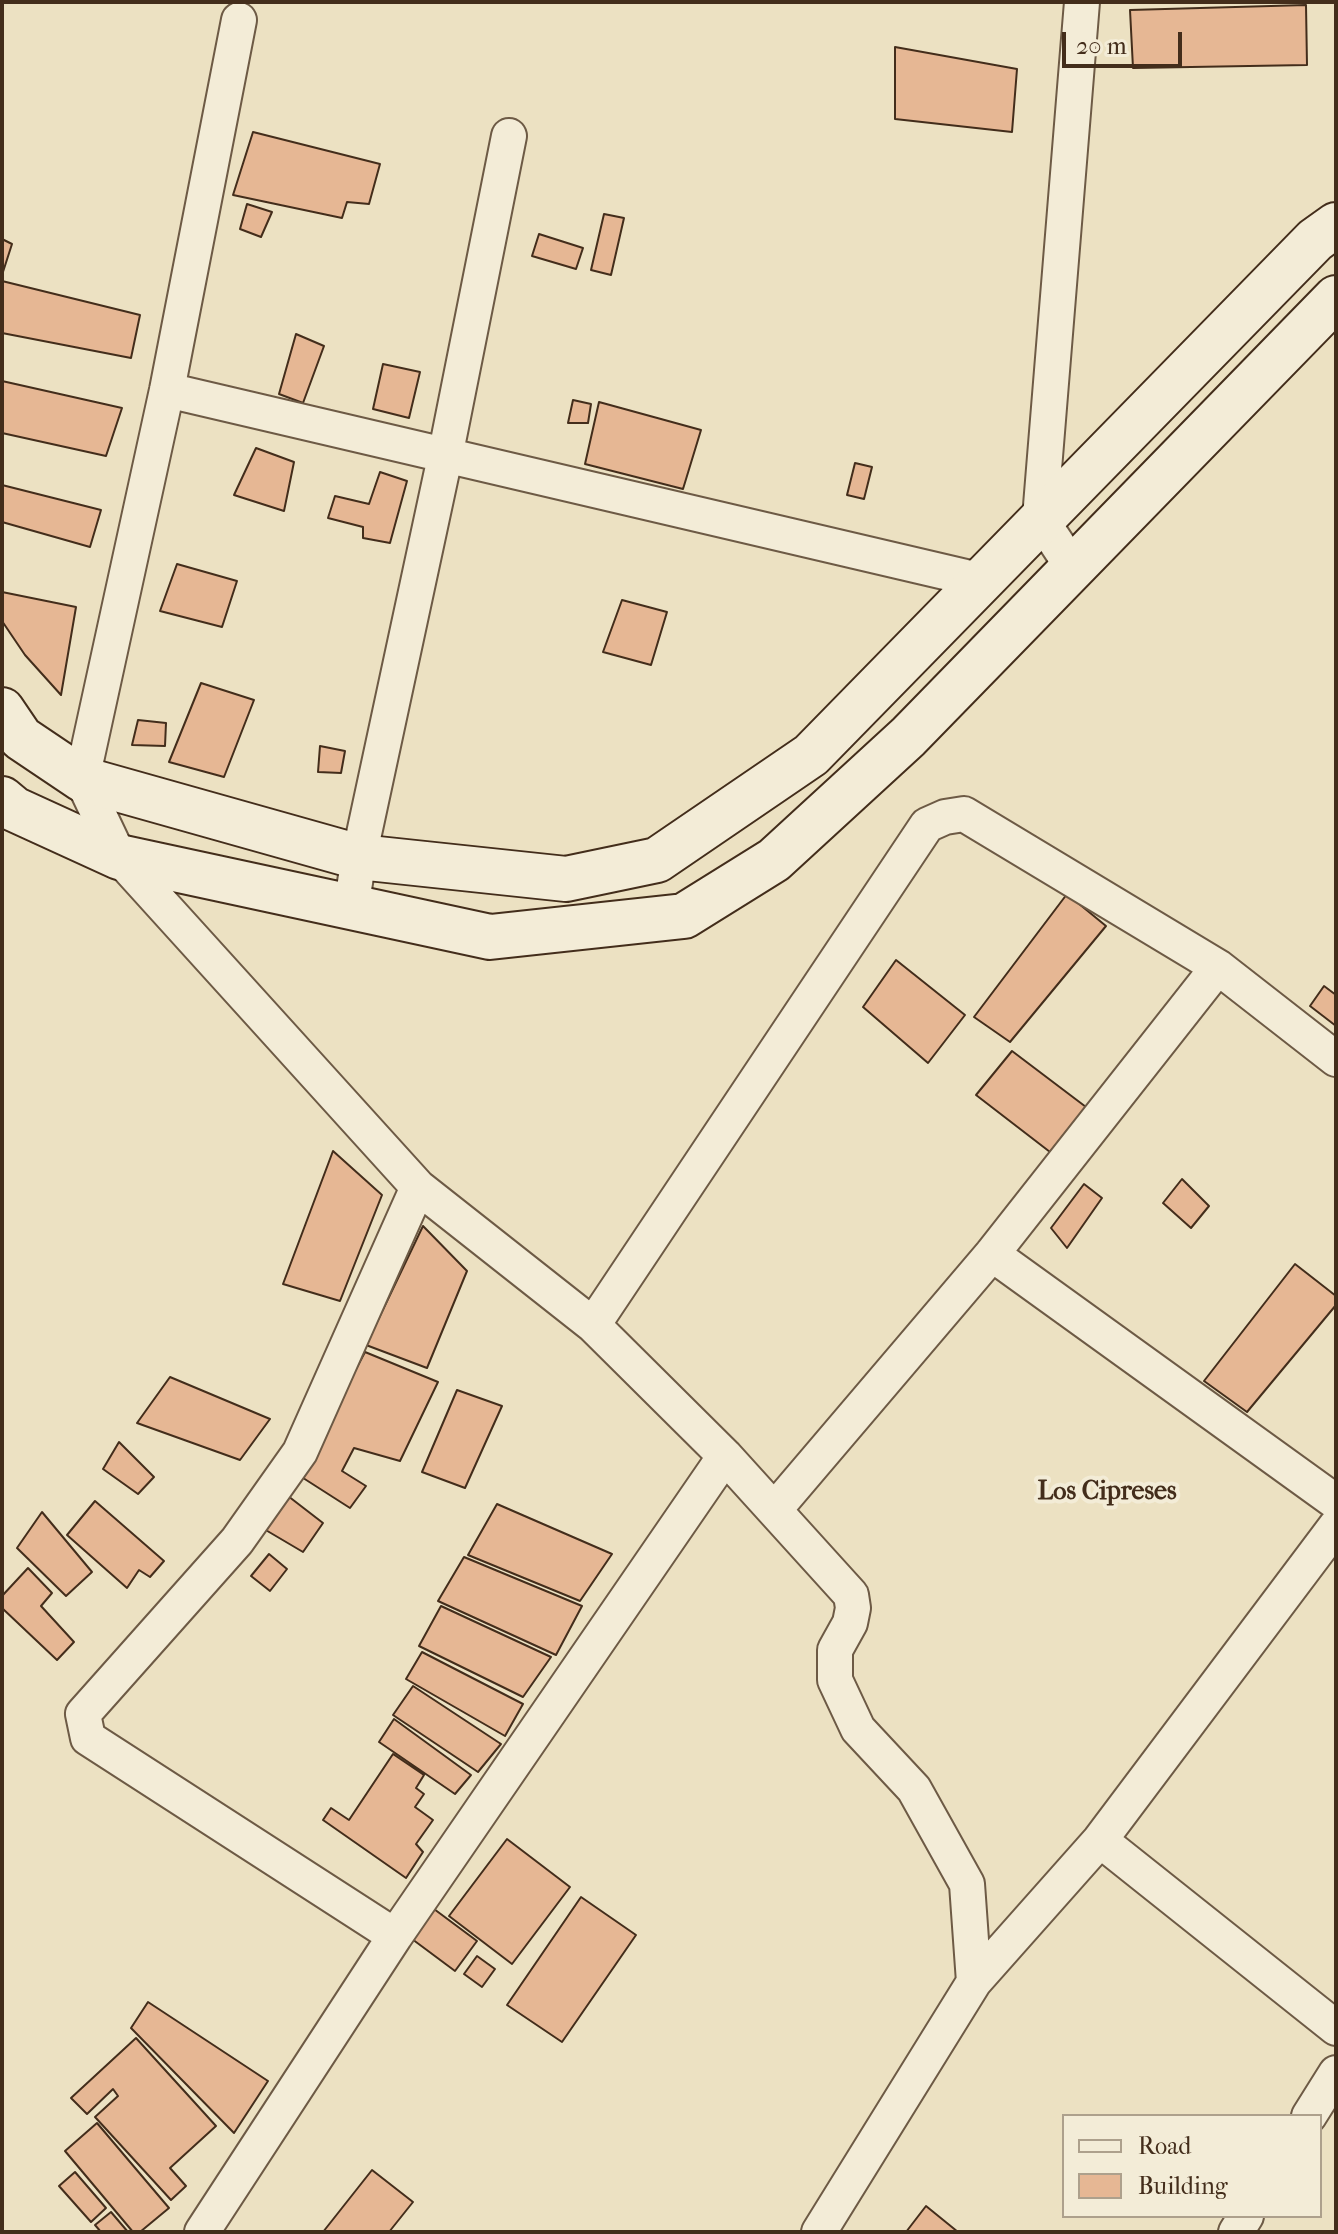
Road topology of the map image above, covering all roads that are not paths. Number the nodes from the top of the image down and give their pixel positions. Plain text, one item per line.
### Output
1 (1082, 2) edge
2 (239, 20) dead end
3 (509, 136) dead end
4 (1336, 225) edge
5 (1336, 298) edge
6 (167, 390) junction
7 (445, 457) junction
8 (1040, 518) junction
9 (1073, 568) junction
10 (983, 581) junction
11 (2, 710) edge
12 (82, 779) junction
13 (2, 799) edge
14 (119, 857) junction
15 (359, 857) junction
16 (566, 879) junction
17 (351, 908) junction
18 (573, 928) junction
19 (1218, 967) junction
20 (1336, 1059) edge
21 (418, 1187) junction
22 (992, 1254) junction
23 (593, 1325) junction
24 (725, 1456) junction
25 (1336, 1502) edge
26 (775, 1509) junction
27 (1336, 1526) edge
28 (1100, 1840) junction
29 (395, 1936) junction
30 (974, 1982) junction
31 (1336, 2028) edge
32 (1336, 2073) edge
33 (1310, 2114) edge
34 (202, 2232) edge
35 (819, 2232) edge

1 - 8 street
2 - 6 street
3 - 7 street
4 - 8 main road
5 - 9 main road
6 - 7 street
6 - 12 street
7 - 10 street
7 - 15 street
8 - 9 street
8 - 10 main road
9 - 18 main road
10 - 16 main road
11 - 12 main road
12 - 14 street
12 - 15 main road
13 - 14 main road
14 - 17 main road
14 - 21 street
15 - 16 main road
15 - 17 street
16 - 18 main road
17 - 18 main road
19 - 20 street
19 - 22 street
19 - 23 street
21 - 23 street
21 - 29 street
22 - 25 street
22 - 26 street
23 - 24 street
24 - 26 street
24 - 29 street
26 - 30 street
27 - 28 street
28 - 30 street
28 - 31 street
29 - 34 street
30 - 35 street
32 - 33 street

